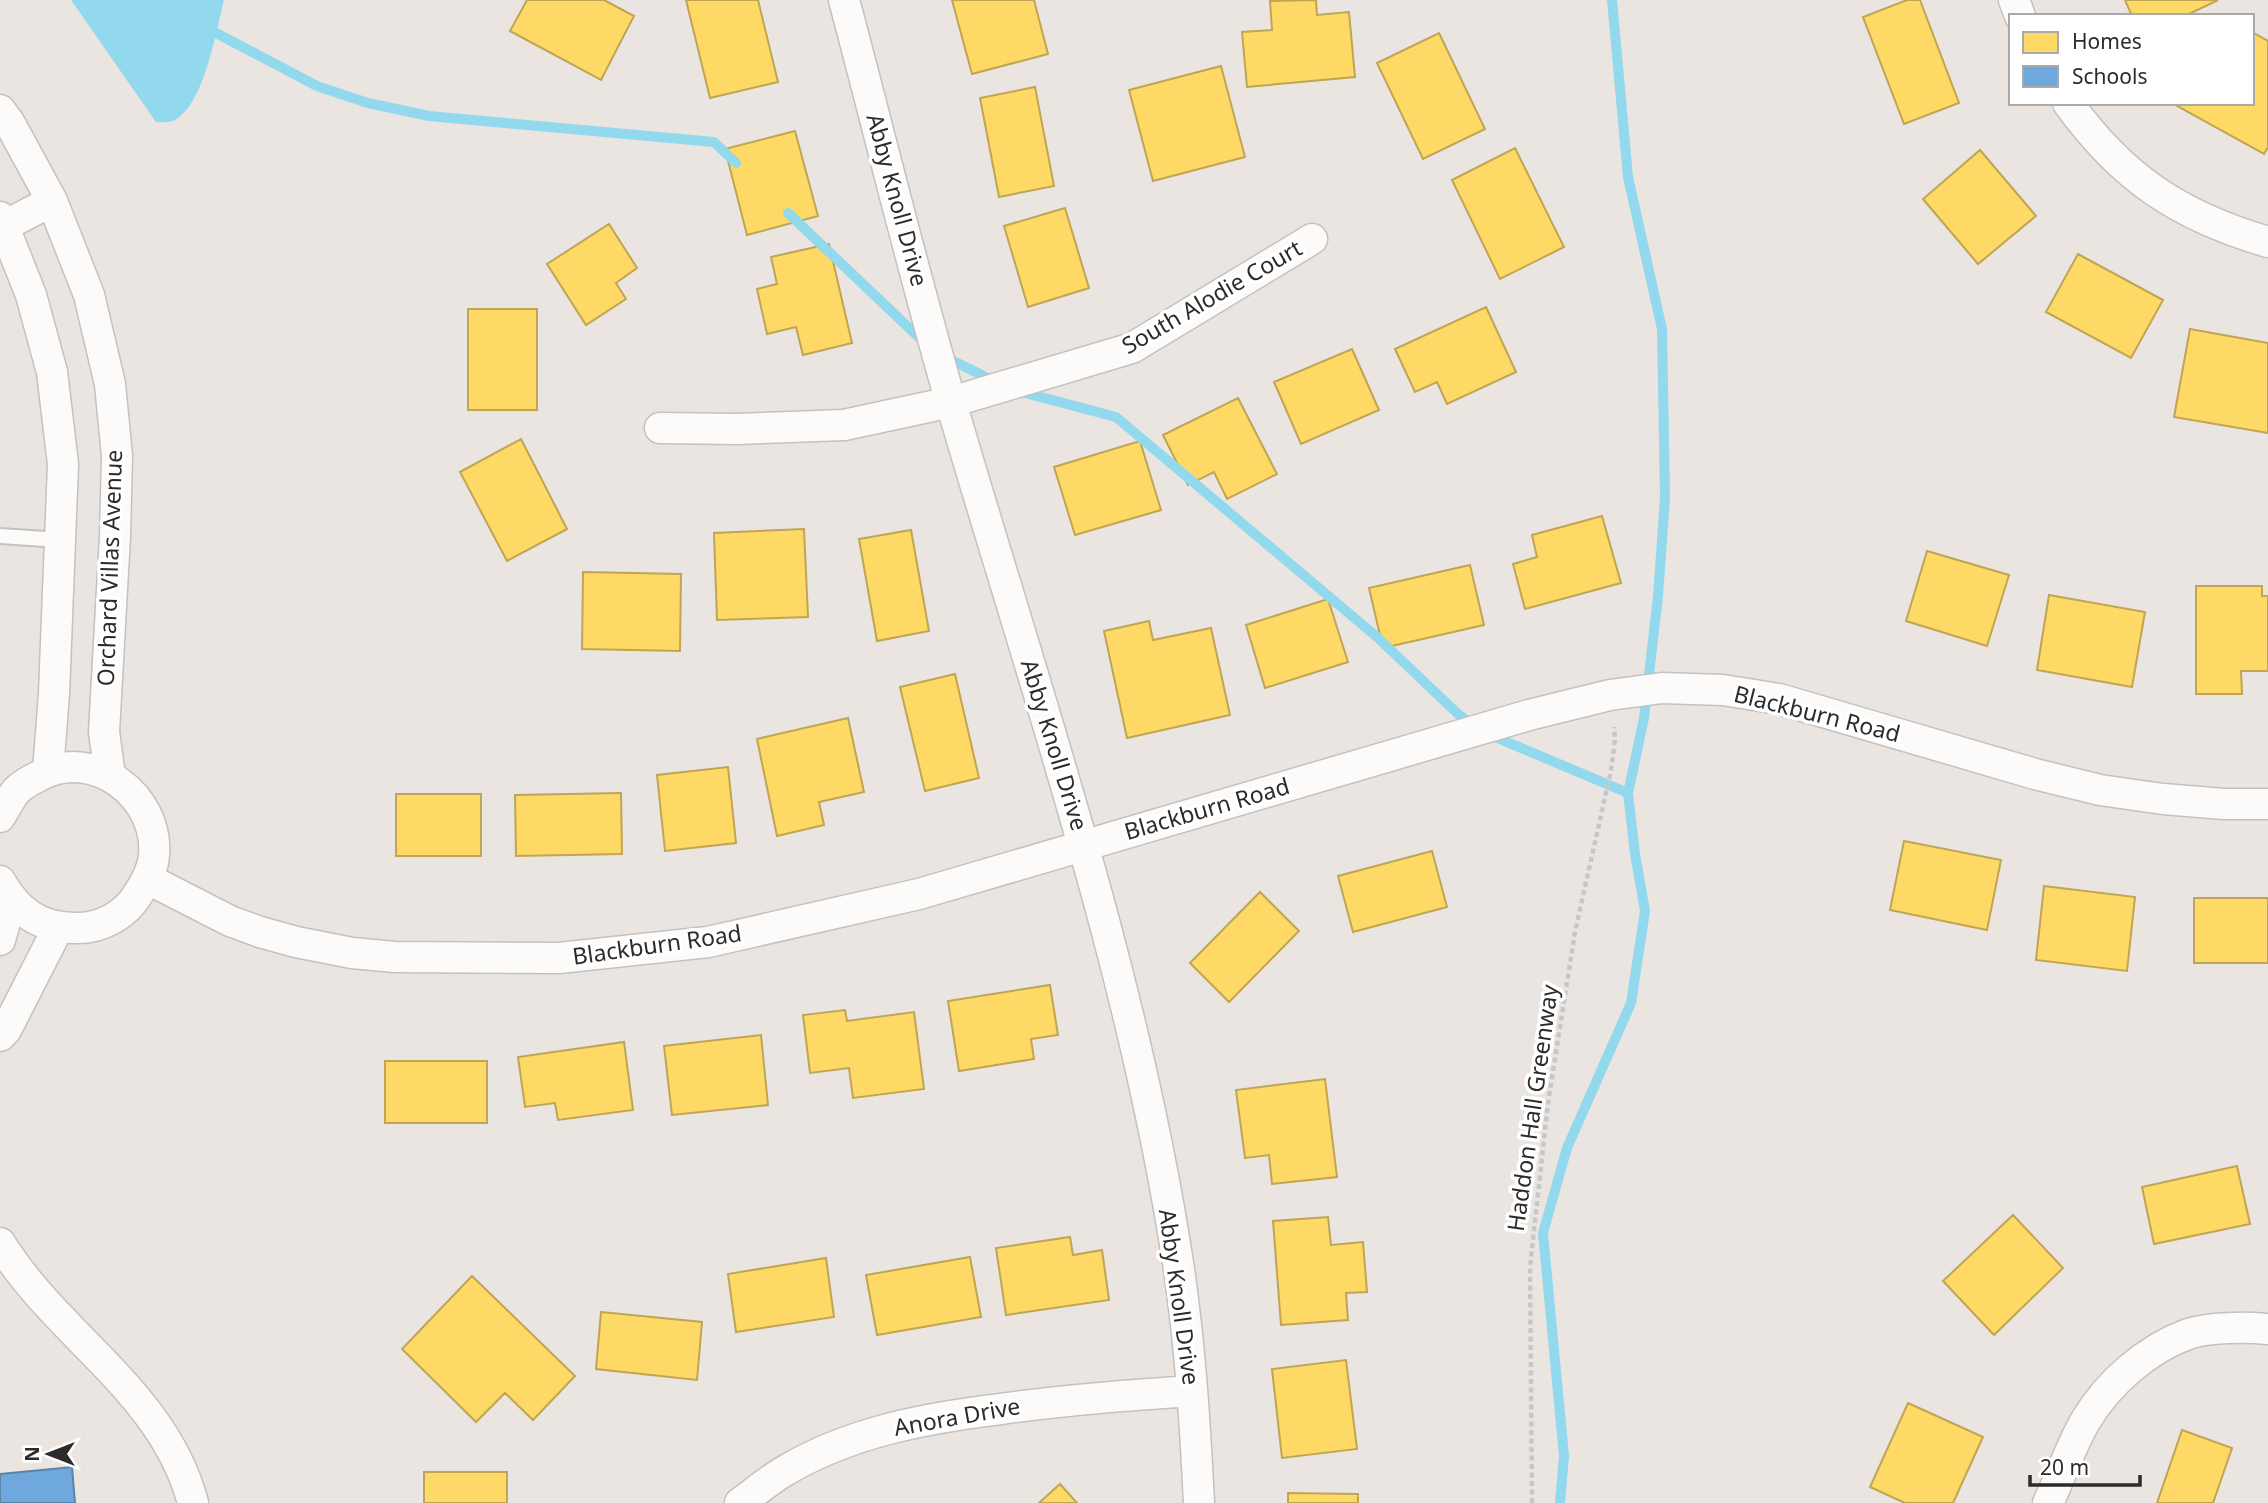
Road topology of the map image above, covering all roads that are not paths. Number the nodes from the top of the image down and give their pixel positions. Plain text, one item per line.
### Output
1 (844, 0) edge
2 (2069, 105) edge
3 (0, 110) edge
4 (52, 201) junction
5 (2, 222) edge
6 (1312, 239) dead end
7 (2268, 242) edge
8 (951, 402) junction
9 (660, 428) dead end
10 (0, 536) edge
11 (60, 540) junction
12 (48, 771) junction
13 (110, 776) junction
14 (8, 790) edge
15 (2268, 804) edge
16 (0, 817) edge
17 (1084, 845) junction
18 (148, 879) junction
19 (6, 890) edge
20 (58, 928) junction
21 (0, 940) edge
22 (0, 1035) edge
23 (0, 1243) edge
24 (2268, 1329) edge
25 (1192, 1391) junction
26 (193, 1503) edge
27 (740, 1503) edge
28 (1199, 1503) edge
29 (2048, 1503) edge

1 - 8 street, Abby Knoll Drive
2 - 7 street
3 - 4 street, Orchard Villas Avenue
4 - 5 street
4 - 13 street, Orchard Villas Avenue
5 - 11 street
6 - 8 street, South Alodie Court
8 - 9 street, South Alodie Court
8 - 17 street, Abby Knoll Drive
10 - 11 lane
11 - 12 street
12 - 13 street
12 - 14 street
13 - 18 street
14 - 16 street
15 - 17 street, Blackburn Road
17 - 18 street, Blackburn Road
17 - 25 street, Abby Knoll Drive
18 - 20 street
19 - 20 street
19 - 21 street
20 - 22 street
23 - 26 street
24 - 29 street
25 - 27 street, Anora Drive
25 - 28 street, Abby Knoll Drive

